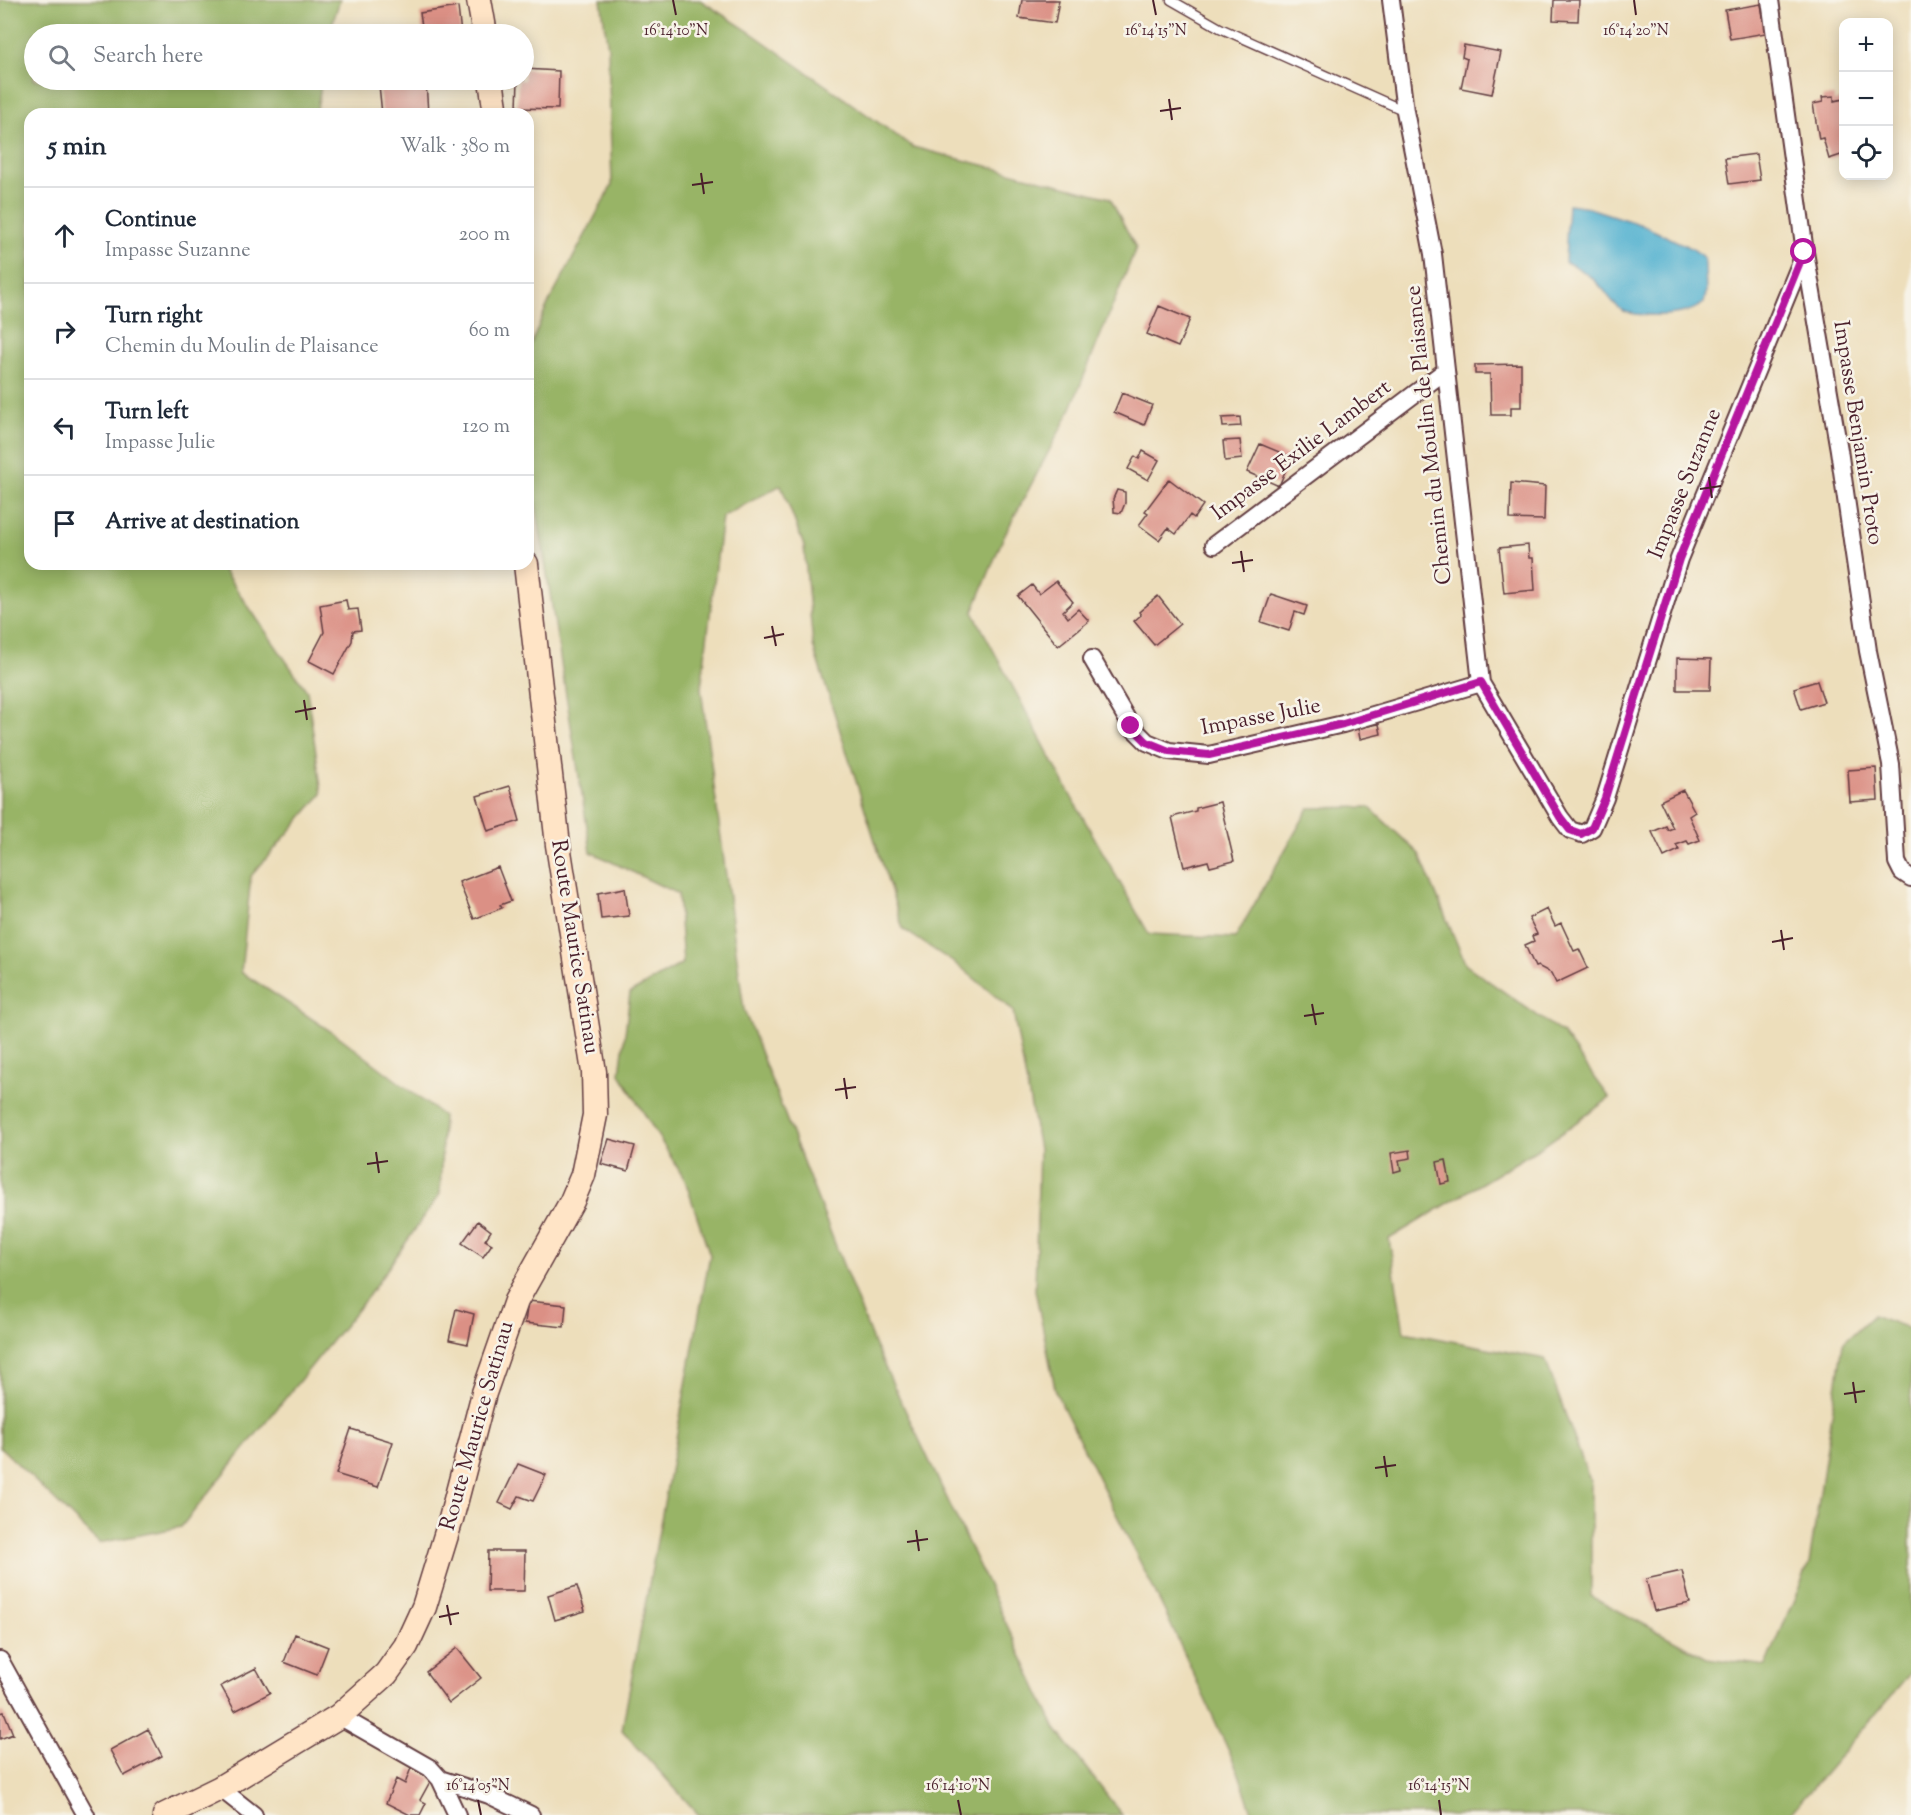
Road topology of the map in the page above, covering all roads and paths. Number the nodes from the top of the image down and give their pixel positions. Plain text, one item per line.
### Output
1 (479, 0) edge
2 (1171, 0) edge
3 (1391, 0) edge
4 (1770, 0) edge
5 (483, 24) edge
6 (492, 90) edge
7 (495, 108) edge
8 (1405, 111) junction
9 (1804, 252) junction
10 (1445, 371) junction
11 (1214, 544) dead end
12 (527, 570) edge
13 (1092, 659) dead end
14 (1481, 682) junction
15 (1581, 834) joint
16 (1907, 875) edge
17 (0, 1659) edge
18 (339, 1716) junction
19 (440, 1779) junction
20 (220, 1788) junction
21 (86, 1815) edge
22 (165, 1815) edge
23 (254, 1815) edge
24 (457, 1815) edge
25 (531, 1815) edge

1 - 5 main road
2 - 8 lane
3 - 8 street, Chemin du Moulin de Plaisance
4 - 9 street, Impasse Benjamin Proto
6 - 7 main road
8 - 10 street, Chemin du Moulin de Plaisance
9 - 15 street, Impasse Suzanne
9 - 16 street, Impasse Benjamin Proto
10 - 11 street, Impasse Exilie Lambert
10 - 14 street, Chemin du Moulin de Plaisance
12 - 18 main road, Route Maurice Satinau
13 - 14 street, Impasse Julie
14 - 15 street, Chemin du Moulin de Plaisance
17 - 21 street
18 - 19 street
18 - 20 main road, Route Maurice Satinau
19 - 24 street
19 - 25 street
20 - 22 main road, Route Maurice Satinau
20 - 23 street

